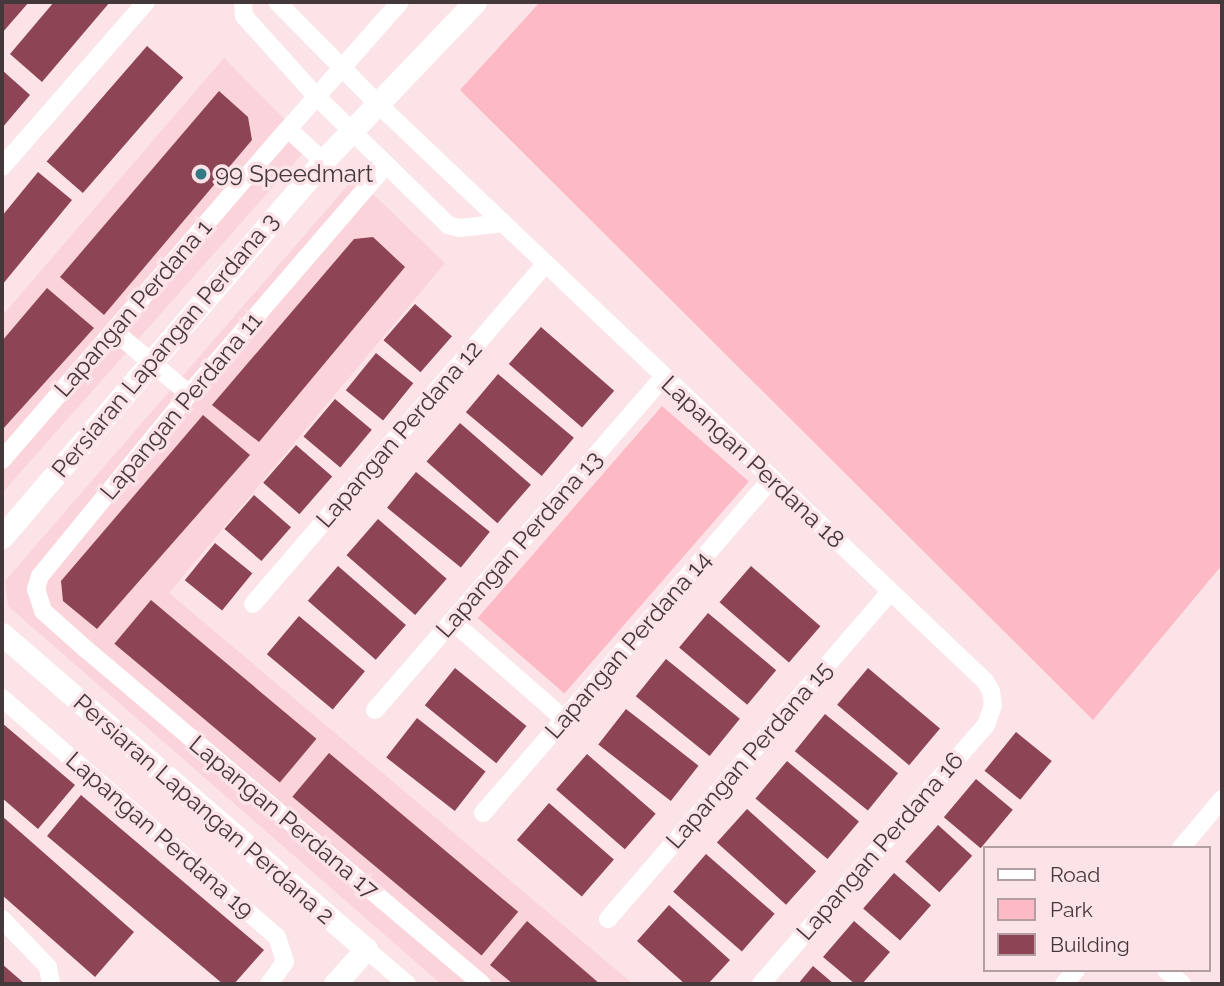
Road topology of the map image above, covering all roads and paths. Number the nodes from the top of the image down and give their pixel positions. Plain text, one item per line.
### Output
1 (146, 2) edge
2 (243, 2) edge
3 (276, 2) edge
4 (400, 2) edge
5 (475, 2) edge
6 (341, 69) junction
7 (316, 96) junction
8 (378, 104) junction
9 (288, 129) junction
10 (351, 131) junction
11 (323, 161) junction
12 (386, 165) junction
13 (2, 167) edge
14 (504, 223) junction
15 (545, 264) junction
16 (114, 331) junction
17 (150, 362) junction
18 (663, 377) junction
19 (190, 394) junction
20 (2, 460) edge
21 (772, 478) junction
22 (2, 537) edge
23 (890, 592) junction
24 (253, 604) dead end
25 (452, 621) junction
26 (2, 634) edge
27 (87, 650) joint
28 (2, 698) edge
29 (993, 705) joint
30 (375, 710) dead end
31 (564, 719) junction
32 (1222, 799) edge
33 (483, 813) dead end
34 (1183, 846) edge
35 (2, 919) edge
36 (608, 919) dead end
37 (366, 949) junction
38 (1168, 972) edge
39 (51, 984) edge
40 (269, 984) edge
41 (335, 984) edge
42 (407, 984) edge
43 (482, 984) edge
44 (761, 984) edge
45 (1182, 984) edge

1 - 13 street
2 - 7 street
3 - 6 street, Lapangan Perdana 18
4 - 6 street, Lapangan Perdana 1
5 - 8 street, Persiaran Lapangan Perdana 3
6 - 7 street, Lapangan Perdana 1
6 - 8 street, Lapangan Perdana 18
7 - 9 street, Lapangan Perdana 1
7 - 10 street
8 - 10 street, Persiaran Lapangan Perdana 3
8 - 14 street, Lapangan Perdana 18
9 - 11 street
9 - 16 street, Lapangan Perdana 1
10 - 11 street, Persiaran Lapangan Perdana 3
10 - 12 street
11 - 17 street, Persiaran Lapangan Perdana 3
12 - 14 street
12 - 19 street, Lapangan Perdana 11
14 - 15 street, Lapangan Perdana 18
15 - 18 street, Lapangan Perdana 18
15 - 24 street, Lapangan Perdana 12
16 - 17 street
16 - 20 street, Lapangan Perdana 1
17 - 19 street
17 - 22 street, Persiaran Lapangan Perdana 3
18 - 21 street, Lapangan Perdana 18
18 - 25 street, Lapangan Perdana 13
19 - 27 street, Lapangan Perdana 11
21 - 23 street, Lapangan Perdana 18
21 - 31 street, Lapangan Perdana 14
23 - 29 street, Lapangan Perdana 18
23 - 36 street, Lapangan Perdana 15
25 - 30 street, Lapangan Perdana 13
25 - 31 street
26 - 37 street, Persiaran Lapangan Perdana 2
27 - 43 street, Lapangan Perdana 17
28 - 40 street, Lapangan Perdana 19
29 - 44 street, Lapangan Perdana 16
31 - 33 street, Lapangan Perdana 14
32 - 34 street
35 - 39 street
37 - 41 street
37 - 42 street, Persiaran Lapangan Perdana 2
38 - 45 street

